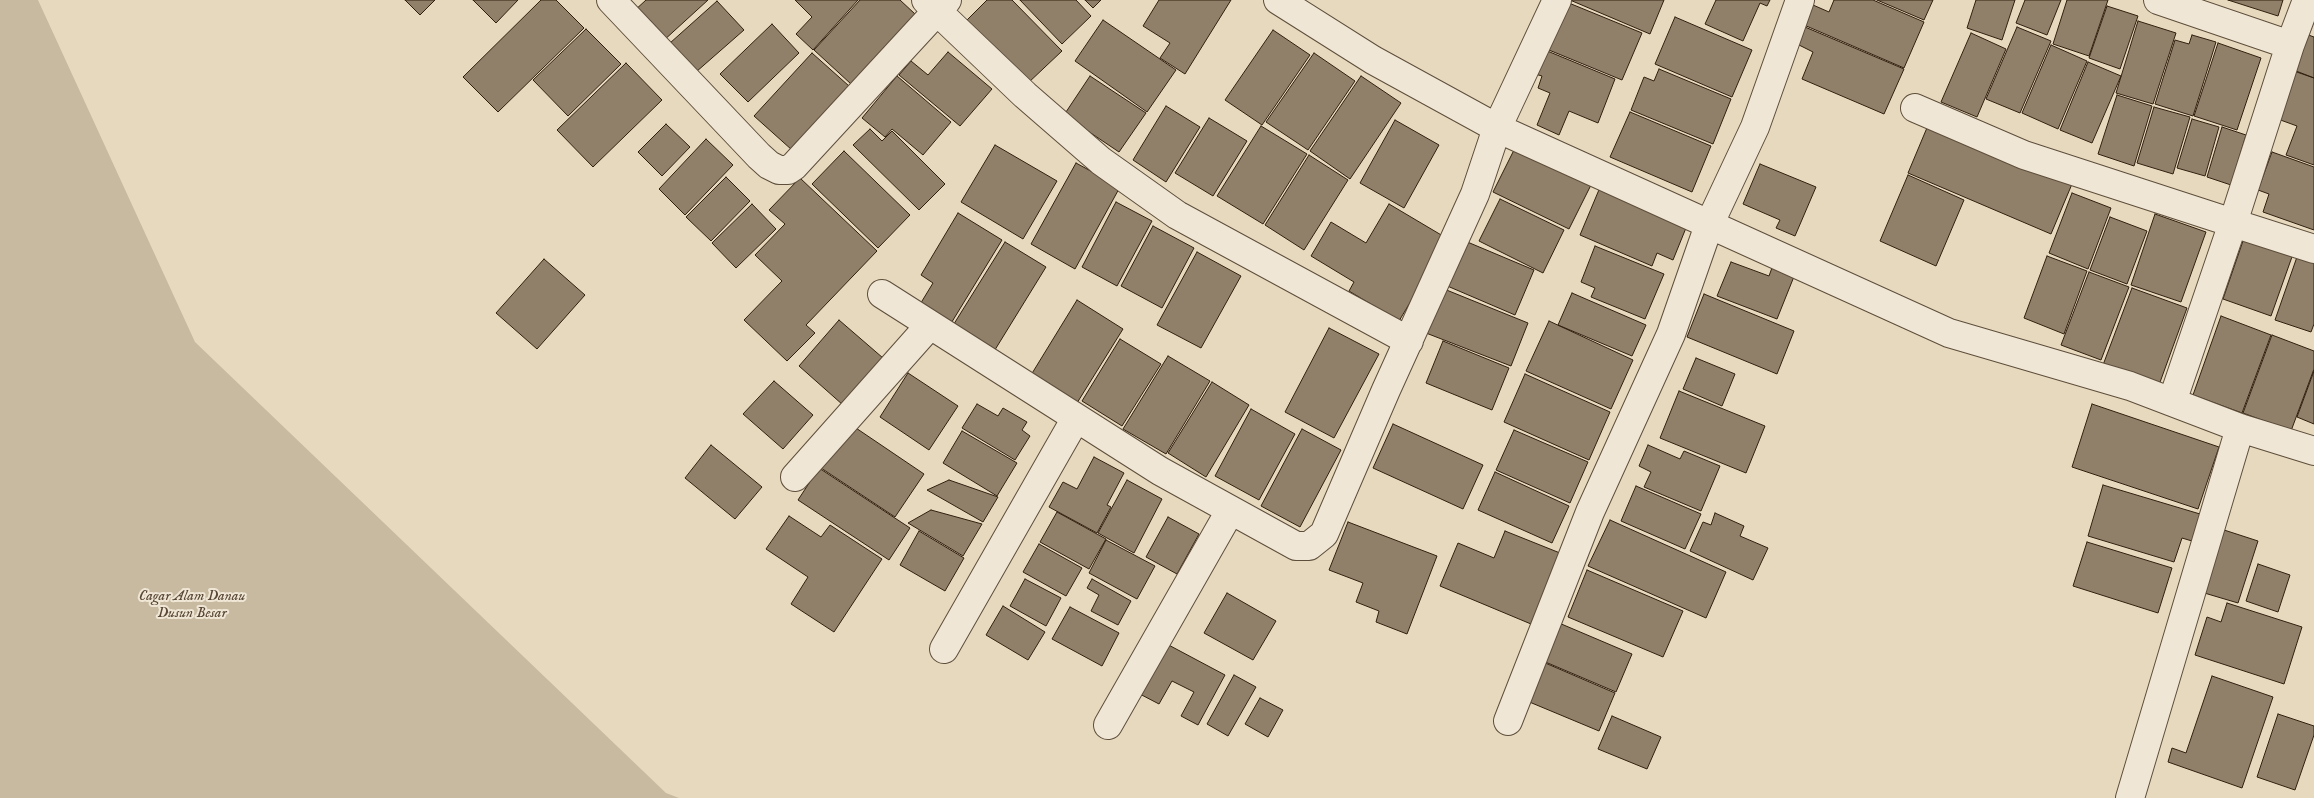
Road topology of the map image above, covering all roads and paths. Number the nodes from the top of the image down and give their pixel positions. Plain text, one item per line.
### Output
1 (611, 0) edge
2 (1278, 0) edge
3 (1557, 0) edge
4 (1800, 0) edge
5 (2158, 0) edge
6 (2307, 0) edge
7 (936, 4) edge
8 (2290, 45) junction
9 (1916, 108) dead end
10 (1497, 128) junction
11 (2233, 223) junction
12 (1709, 225) junction
13 (2314, 249) edge
14 (882, 294) dead end
15 (930, 325) junction
16 (1409, 341) junction
17 (2172, 402) junction
18 (1076, 418) junction
19 (2240, 428) junction
20 (2314, 452) edge
21 (795, 477) dead end
22 (1230, 511) junction
23 (944, 649) dead end
24 (1508, 721) dead end
25 (1108, 725) dead end
26 (2130, 798) edge

1 - 7 street
2 - 10 street
3 - 10 street
4 - 12 street
5 - 8 street
6 - 8 street
7 - 16 street
8 - 11 street
9 - 11 street
10 - 12 street
10 - 16 street
11 - 13 street
11 - 17 street
12 - 17 street
12 - 24 street
14 - 15 street
15 - 18 street
15 - 21 street
16 - 22 street
17 - 19 street
18 - 22 street
18 - 23 street
19 - 20 street
19 - 26 street
22 - 25 street

